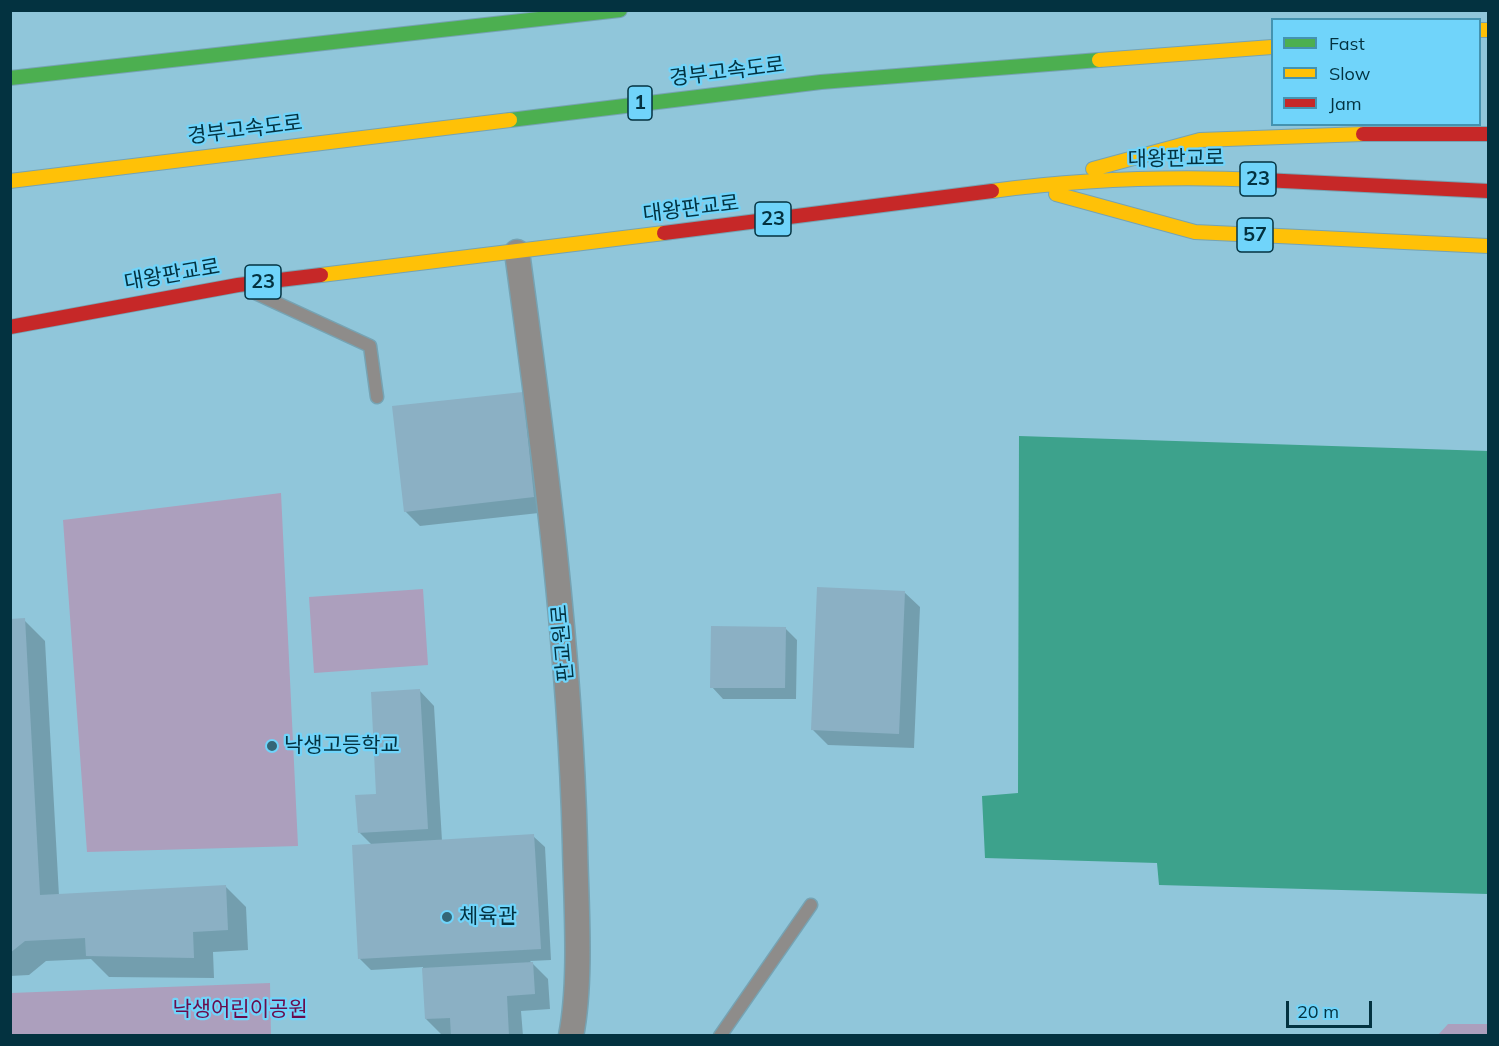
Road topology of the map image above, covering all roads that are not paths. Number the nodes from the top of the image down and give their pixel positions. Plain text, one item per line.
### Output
1 (620, 10) edge
2 (1271, 47) edge
3 (10, 78) edge
4 (1488, 134) edge
5 (10, 181) edge
6 (1028, 186) junction
7 (1488, 191) edge
8 (1488, 246) edge
9 (517, 252) junction
10 (238, 285) junction
11 (10, 327) edge
12 (377, 397) dead end
13 (811, 905) dead end
14 (571, 1035) edge
15 (720, 1035) edge

1 - 3 main road
2 - 5 main road, 경부고속도로 / 1
4 - 6 main road
6 - 7 main road, 대왕판교로 / 23
6 - 8 main road, 57
6 - 9 main road, 대왕판교로 / 23
9 - 10 main road, 대왕판교로 / 23
9 - 14 street, 판교원로
10 - 11 main road, 대왕판교로 / 23
10 - 12 lane
13 - 15 lane

